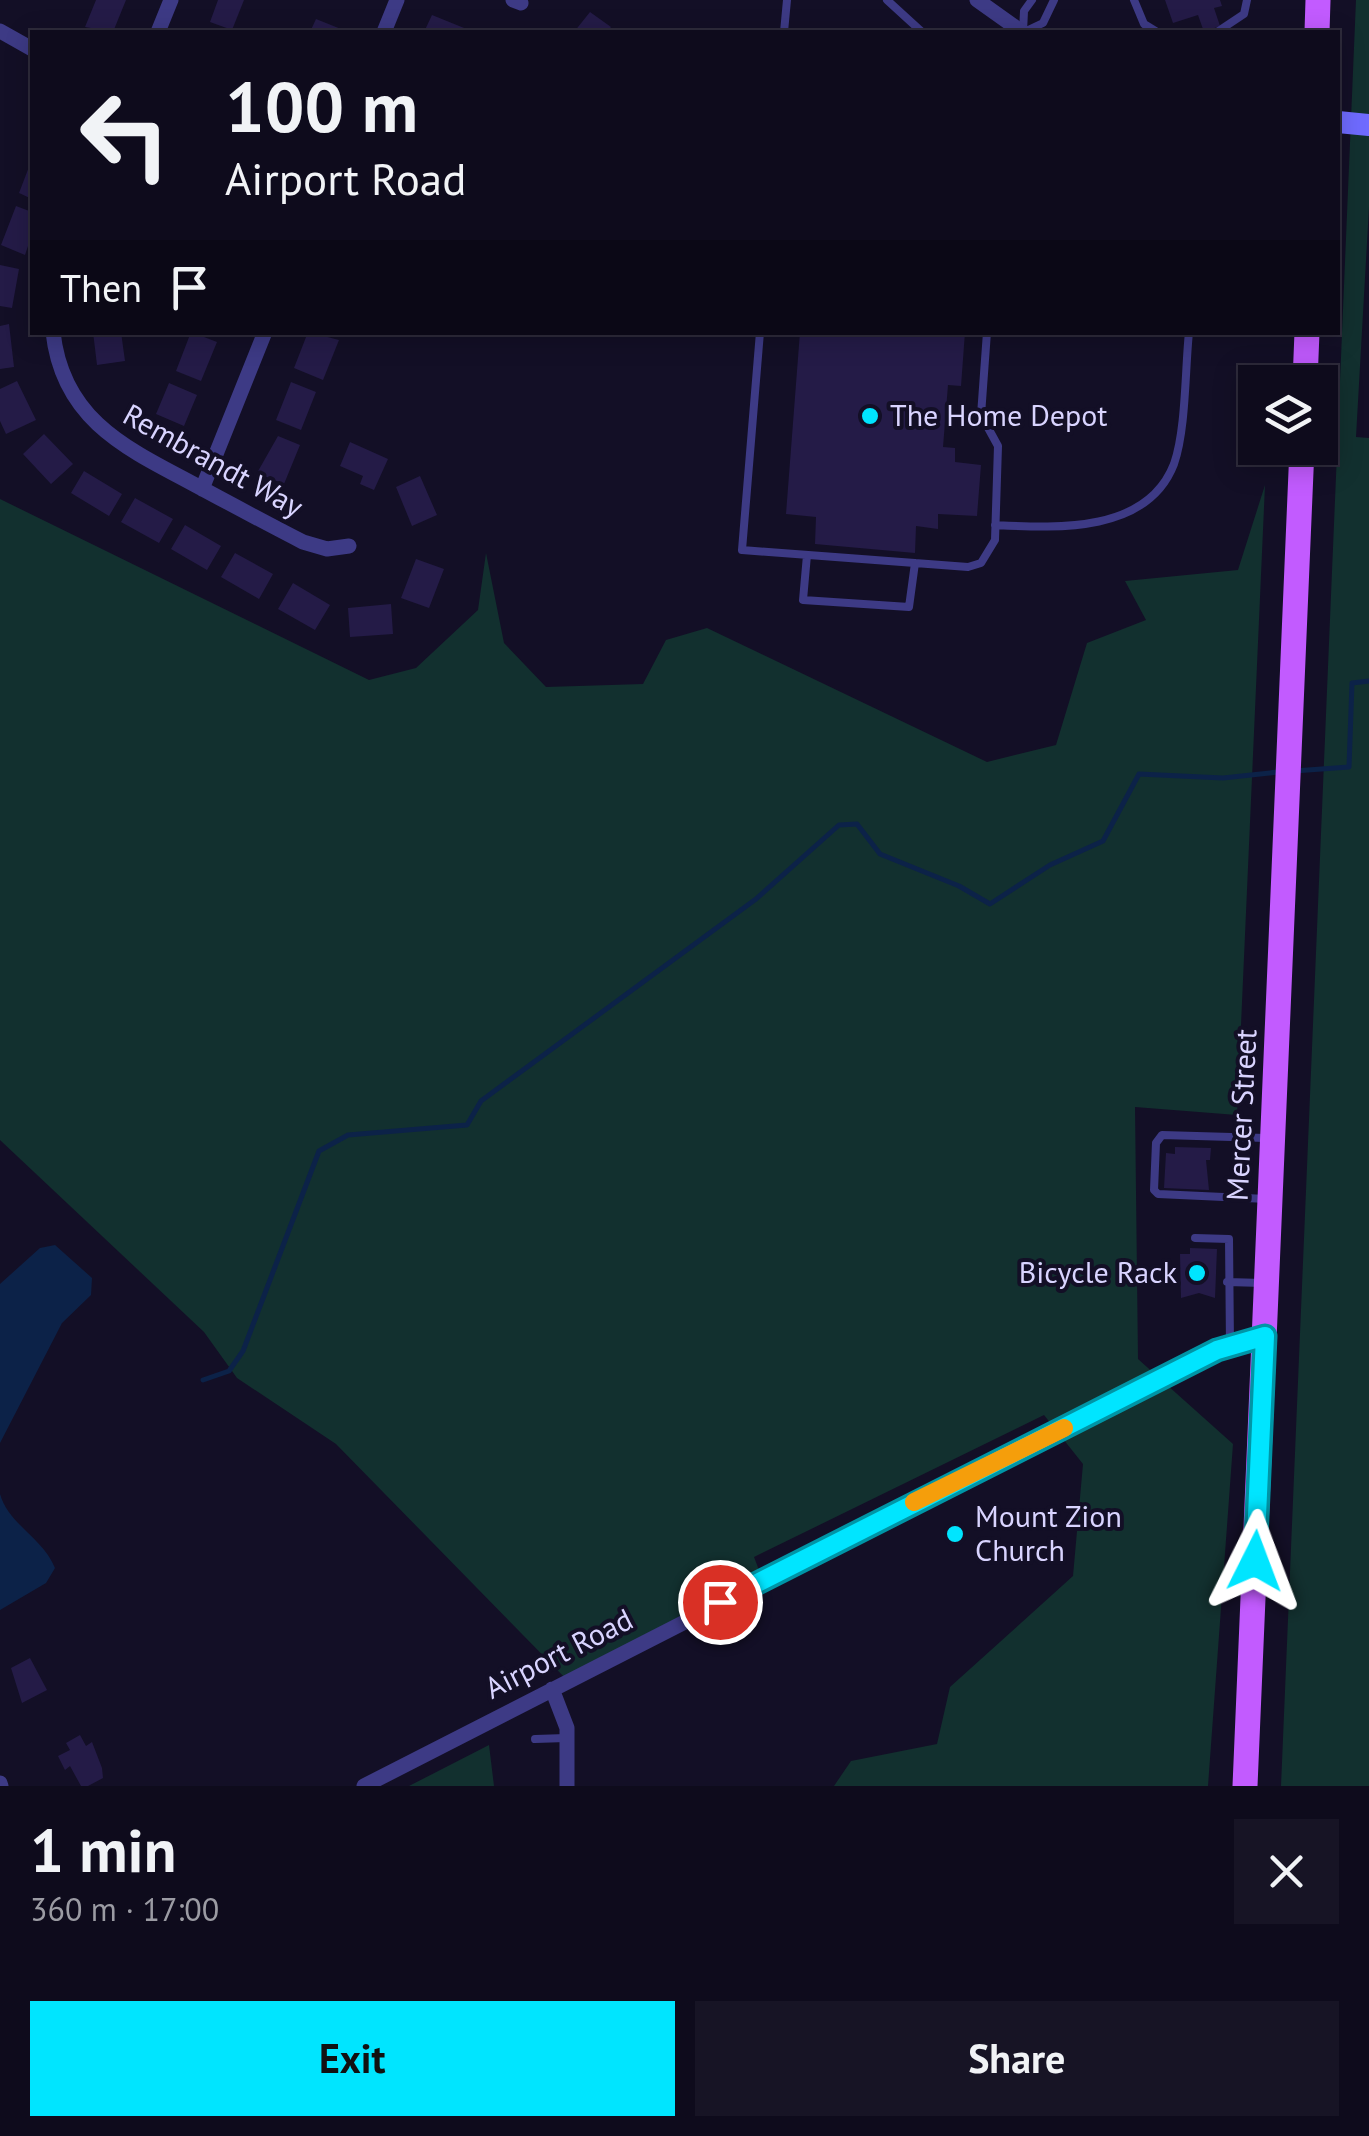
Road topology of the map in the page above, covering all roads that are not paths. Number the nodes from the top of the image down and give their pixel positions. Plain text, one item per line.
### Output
1 (171, 0) edge
2 (397, 0) edge
3 (787, 0) edge
4 (887, 0) edge
5 (977, 0) edge
6 (1032, 0) edge
7 (1054, 0) edge
8 (1134, 0) edge
9 (1248, 0) edge
10 (1318, 0) edge
11 (0, 30) edge
12 (159, 30) edge
13 (385, 30) edge
14 (784, 30) edge
15 (920, 30) edge
16 (1020, 30) edge
17 (1023, 30) edge
18 (1027, 30) edge
19 (1154, 30) edge
20 (1221, 30) edge
21 (1317, 30) edge
22 (30, 47) edge
23 (1340, 122) edge
24 (1369, 125) edge
25 (54, 335) edge
26 (264, 335) edge
27 (760, 335) edge
28 (988, 335) edge
29 (1189, 335) edge
30 (1307, 335) edge
31 (1306, 365) edge
32 (1301, 465) edge
33 (202, 489) junction
34 (995, 525) junction
35 (349, 546) dead end
36 (807, 555) junction
37 (914, 563) junction
38 (1274, 1138) junction
39 (1271, 1199) junction
40 (1195, 1238) dead end
41 (1226, 1282) junction
42 (1267, 1284) junction
43 (1265, 1336) junction
44 (1230, 1345) junction
45 (552, 1689) junction
46 (535, 1738) dead end
47 (568, 1738) junction
48 (364, 1786) edge
49 (568, 1786) edge
50 (1245, 1786) edge

1 - 12 street
2 - 13 street
3 - 14 lane
4 - 15 lane
5 - 16 street
6 - 17 lane
7 - 18 lane
8 - 19 lane
9 - 20 lane
10 - 21 main road
11 - 22 street
23 - 24 street
25 - 33 street, Rembrandt Way
26 - 33 street
27 - 36 lane
28 - 34 lane
29 - 34 lane
30 - 31 main road
32 - 38 main road, Mercer Street
33 - 35 street, Rembrandt Way
34 - 37 lane
36 - 37 lane
36 - 37 lane
38 - 39 main road, Mercer Street
38 - 39 lane
39 - 42 main road, Mercer Street
40 - 41 lane
41 - 42 lane
41 - 44 lane
42 - 43 main road, Mercer Street
43 - 44 street, Airport Road
43 - 50 main road, Mercer Street
44 - 45 street, Airport Road
45 - 47 street
45 - 48 street, Airport Road
46 - 47 lane
47 - 49 street

